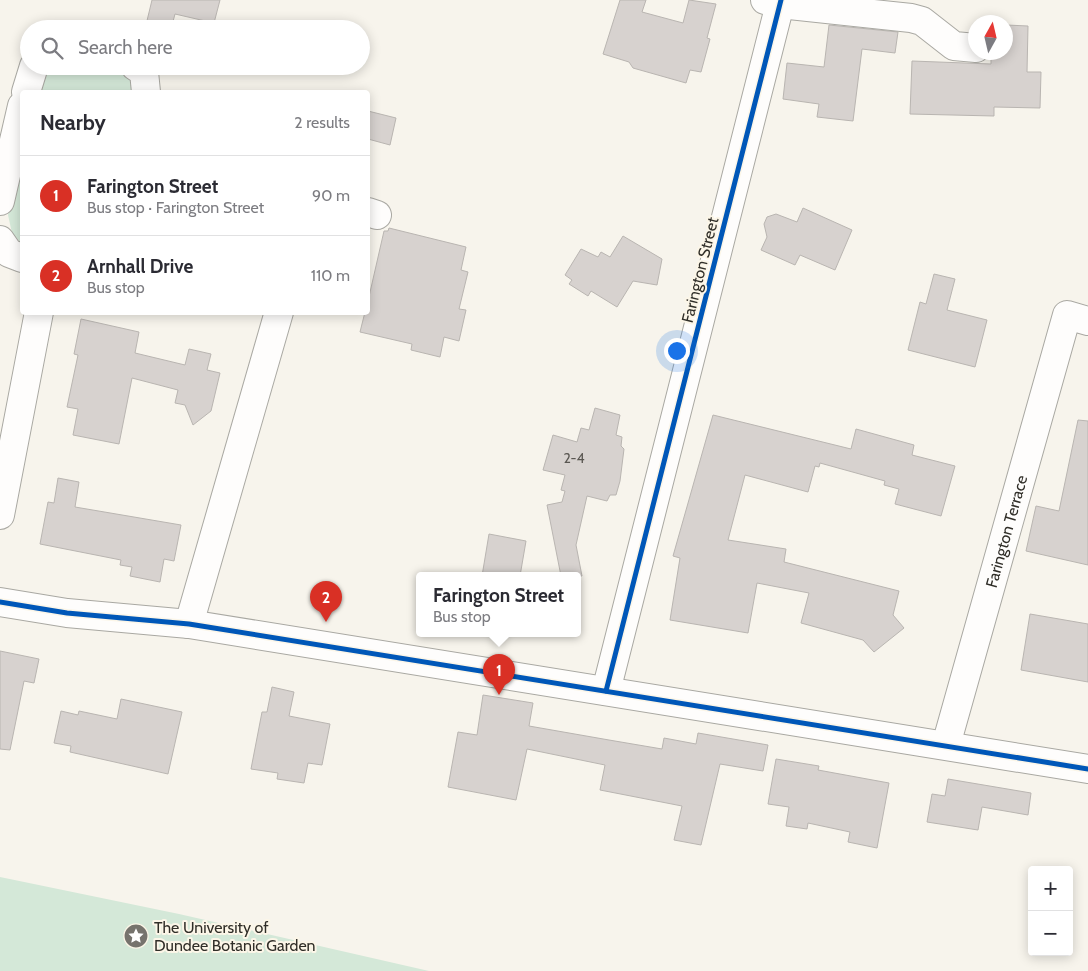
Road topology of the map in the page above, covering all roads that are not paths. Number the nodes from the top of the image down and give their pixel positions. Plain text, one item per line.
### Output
1 (776, 1) edge
2 (968, 47) edge
3 (31, 75) edge
4 (144, 75) edge
5 (27, 90) edge
6 (146, 90) edge
7 (20, 115) edge
8 (0, 201) edge
9 (0, 240) edge
10 (20, 257) edge
11 (38, 315) edge
12 (278, 315) edge
13 (1078, 318) edge
14 (0, 515) edge
15 (0, 602) edge
16 (190, 624) junction
17 (606, 691) junction
18 (946, 745) junction
19 (1088, 769) edge

1 - 2 street
1 - 17 street, Farington Street
3 - 5 street
4 - 6 street
7 - 8 street
9 - 10 street
11 - 14 street
12 - 16 street
13 - 18 street, Farington Terrace
15 - 16 street
16 - 17 street
17 - 18 street
18 - 19 street

